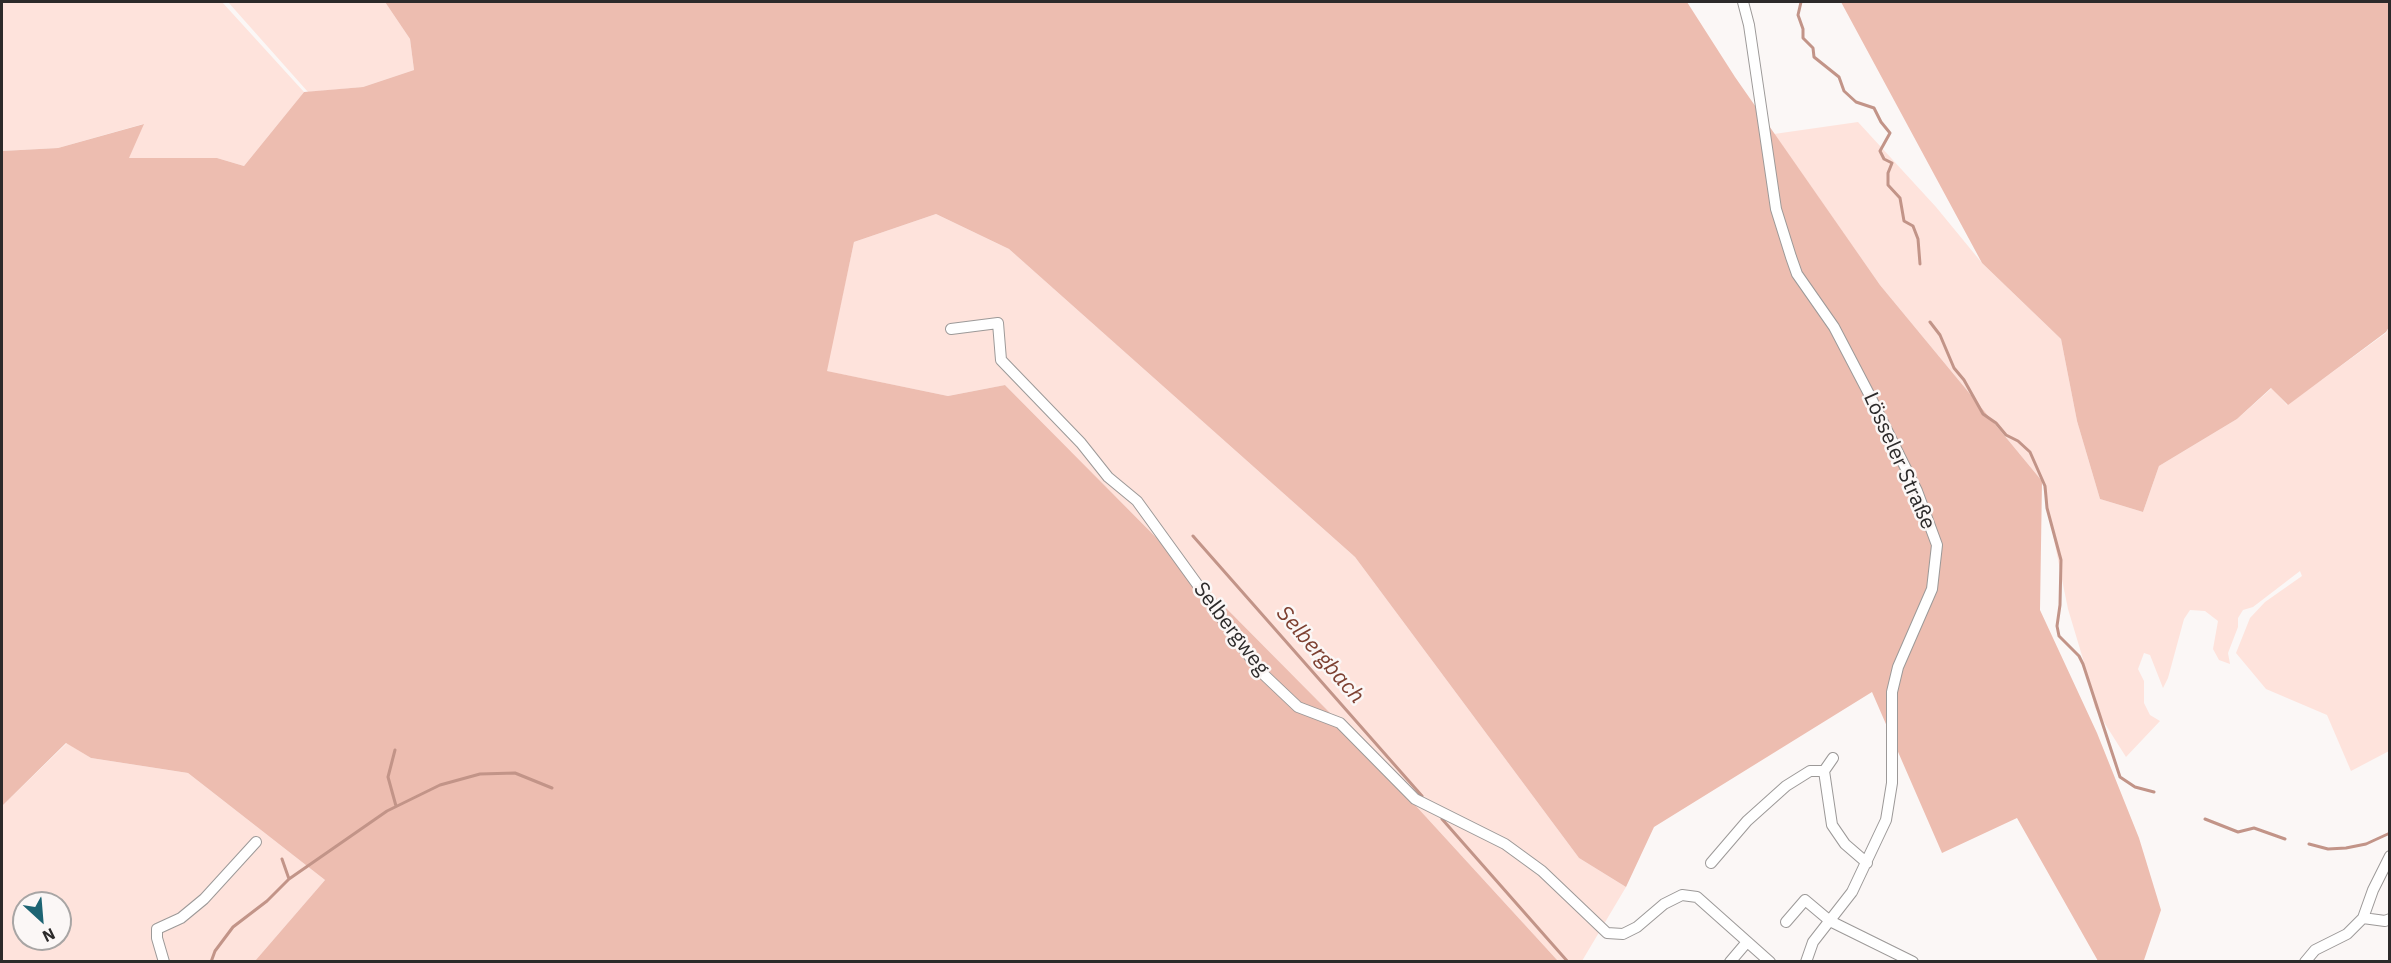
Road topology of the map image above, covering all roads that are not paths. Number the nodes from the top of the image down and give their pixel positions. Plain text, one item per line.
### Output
1 (1743, 2) edge
2 (951, 329) dead end
3 (1833, 758) dead end
4 (1824, 771) junction
5 (256, 842) dead end
6 (2390, 856) edge
7 (1710, 863) dead end
8 (1867, 863) junction
9 (2363, 918) junction
10 (2390, 920) edge
11 (1830, 921) junction
12 (1786, 922) dead end
13 (1747, 942) junction
14 (164, 962) edge
15 (1730, 962) edge
16 (1770, 962) edge
17 (1806, 962) edge
18 (1913, 962) edge
19 (2305, 962) edge

1 - 8 street, Lösseler Straße
2 - 13 street, Selbergweg
3 - 4 street
4 - 7 street
4 - 8 street
5 - 14 street
6 - 9 street
8 - 11 street, Lösseler Straße
9 - 10 street
9 - 19 street
11 - 12 street
11 - 17 street, Lösseler Straße
11 - 18 street
13 - 15 street
13 - 16 street, Selbergweg

